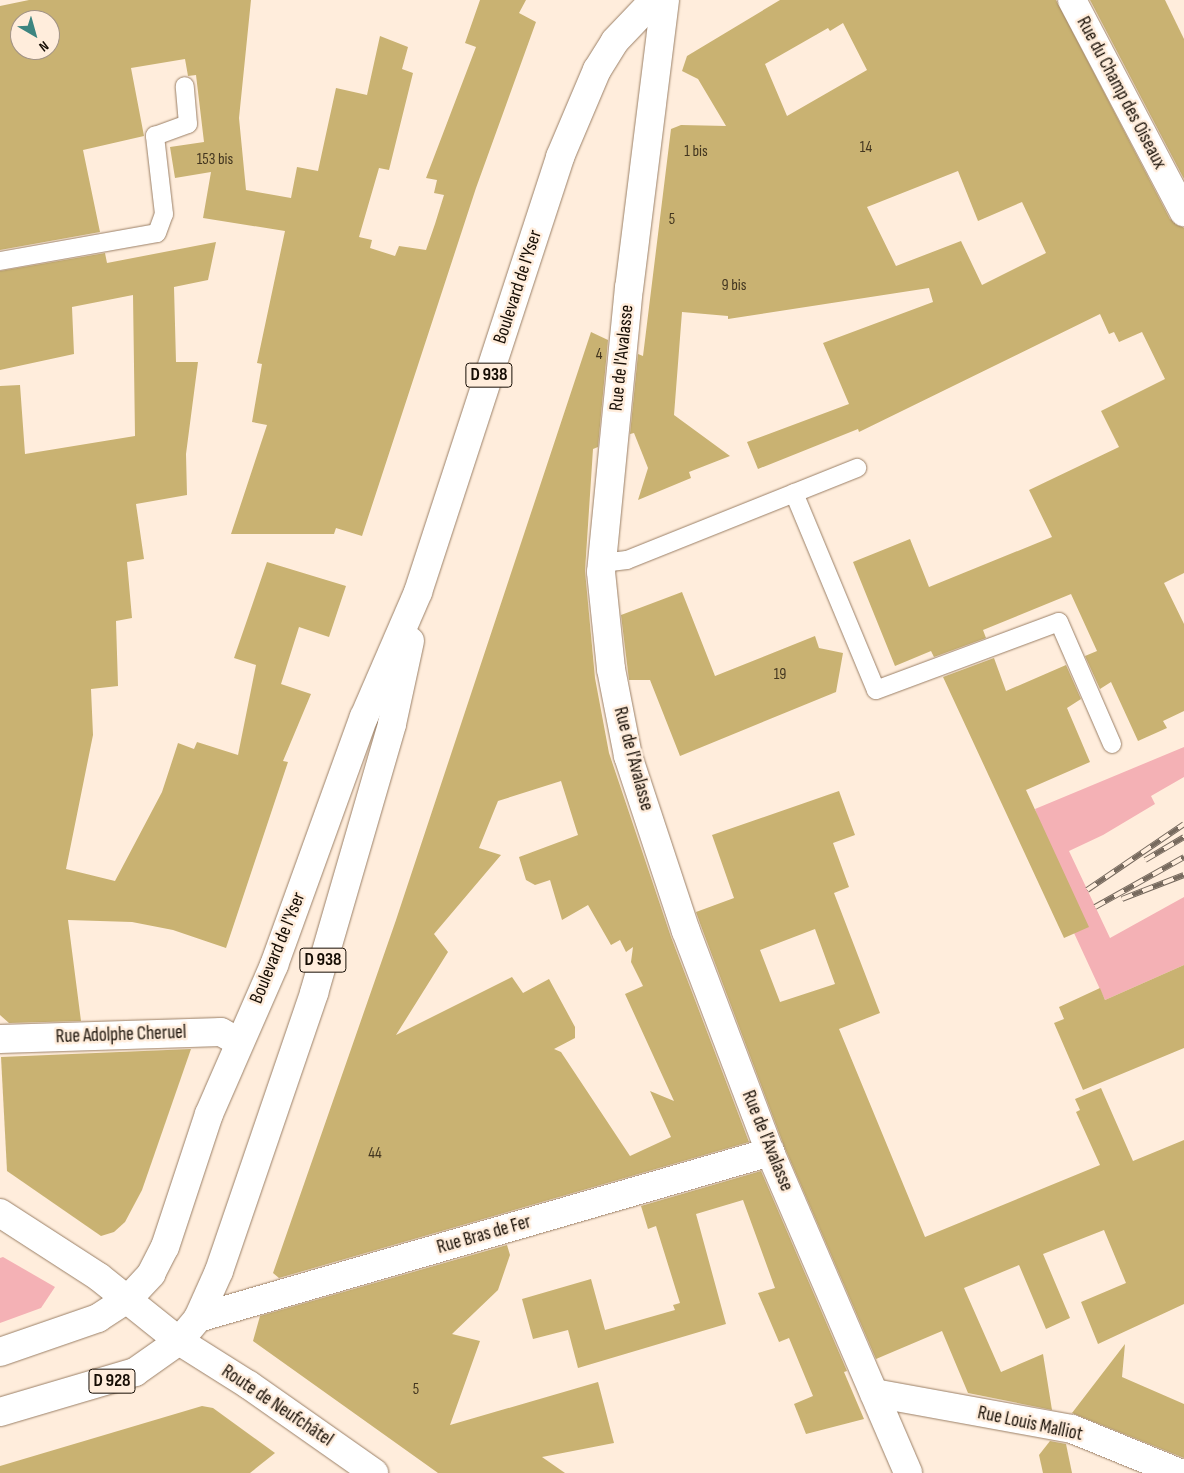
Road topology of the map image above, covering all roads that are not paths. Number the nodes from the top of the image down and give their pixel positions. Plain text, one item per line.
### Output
1 (654, 0) edge
2 (665, 0) edge
3 (1072, 0) edge
4 (185, 86) dead end
5 (1184, 212) edge
6 (0, 261) edge
7 (857, 468) dead end
8 (794, 493) junction
9 (602, 563) junction
10 (418, 592) junction
11 (1112, 744) dead end
12 (0, 1039) edge
13 (239, 1042) junction
14 (770, 1152) junction
15 (0, 1213) edge
16 (129, 1298) junction
17 (198, 1318) junction
18 (179, 1341) junction
19 (0, 1352) edge
20 (874, 1393) junction
21 (0, 1412) edge
22 (374, 1473) edge
23 (908, 1473) edge
24 (1180, 1473) edge

1 - 10 street, Boulevard de l'Yser / D 938
2 - 9 street, Rue de l'Avalasse
3 - 5 street, Rue du Champ des Oiseaux
4 - 6 lane
7 - 8 lane
8 - 9 lane
8 - 11 lane
9 - 14 street, Rue de l'Avalasse
10 - 13 street, Boulevard de l'Yser / D 938
10 - 17 street, Boulevard de l'Yser / D 938
12 - 13 street, Rue Adolphe Cheruel
13 - 16 street, Boulevard de l'Yser / D 938
14 - 17 street, Rue Bras de Fer
14 - 20 street, Rue de l'Avalasse
15 - 16 street, Route de Neufchâtel
16 - 18 street, Route de Neufchâtel
16 - 19 street, Boulevard de l'Yser
17 - 18 street, D 938
18 - 21 street, D 928
18 - 22 street, Route de Neufchâtel
20 - 23 street, Rue de l'Avalasse
20 - 24 street, Rue Louis Malliot

